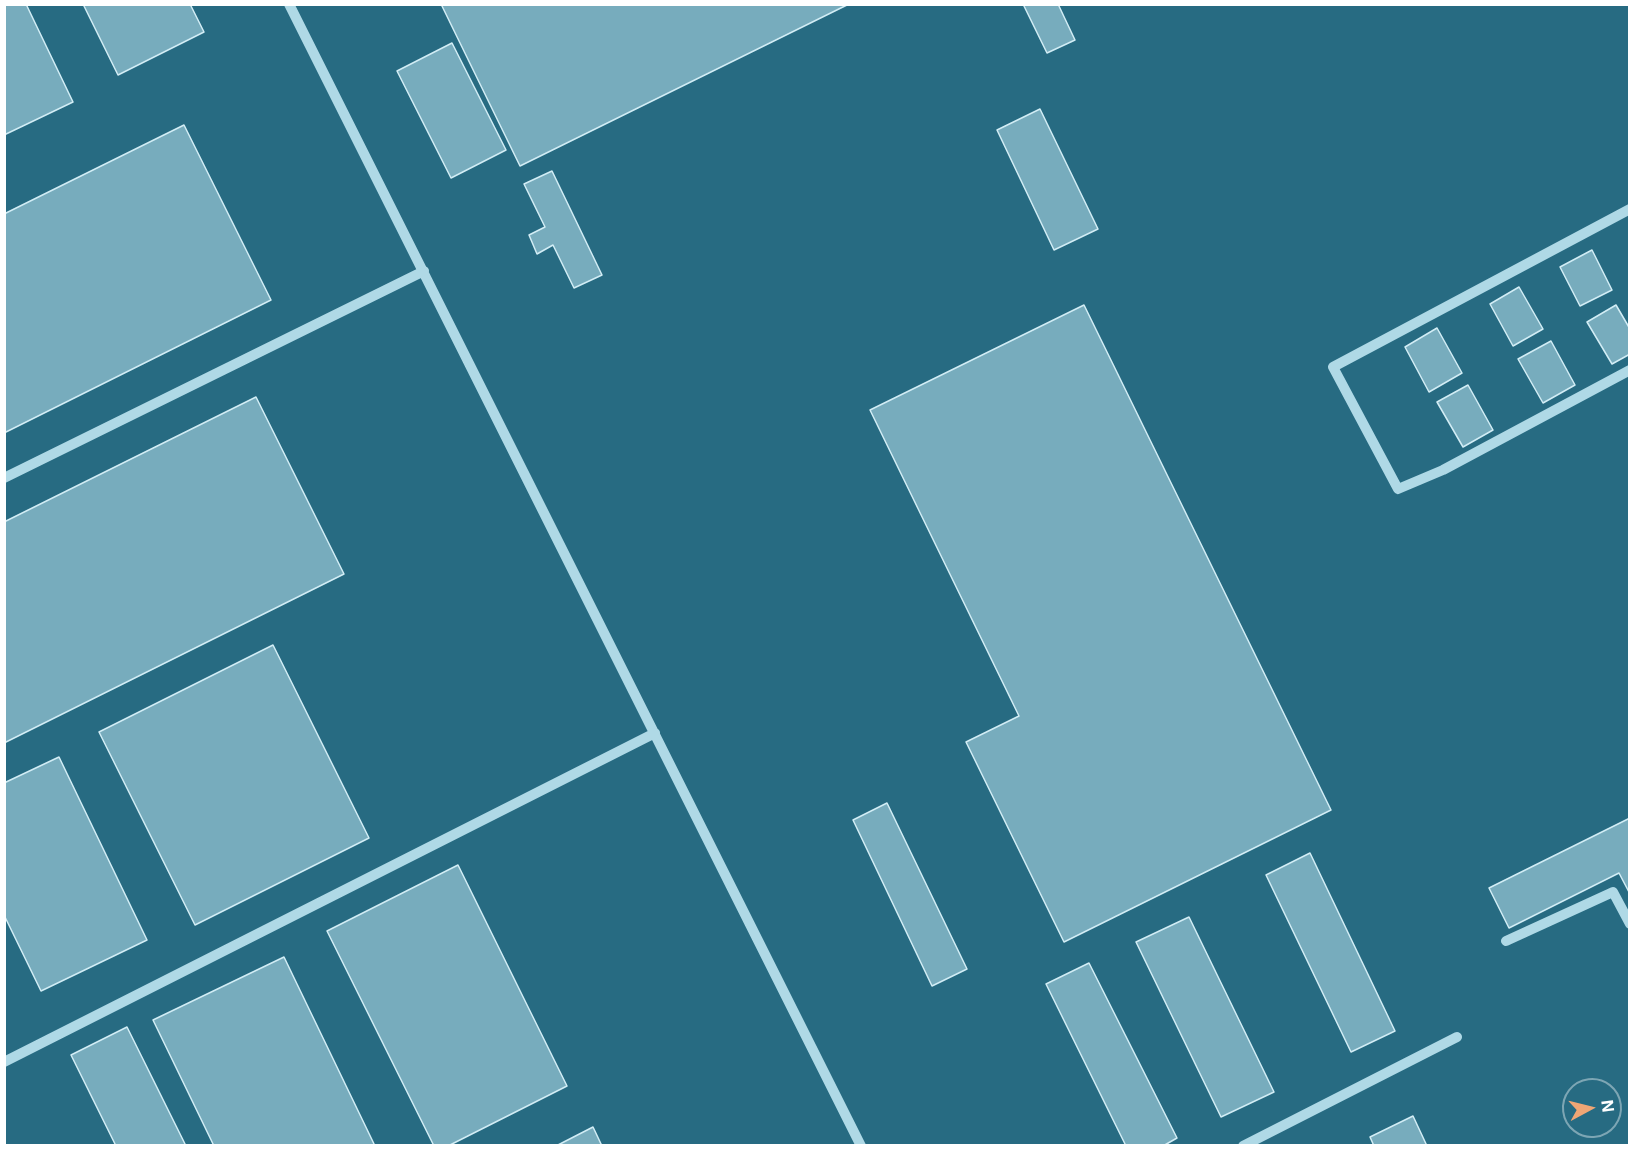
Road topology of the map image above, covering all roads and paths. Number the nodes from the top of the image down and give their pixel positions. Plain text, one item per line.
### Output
1 (288, 4) edge
2 (1629, 209) edge
3 (424, 271) junction
4 (1629, 370) edge
5 (4, 478) edge
6 (655, 734) junction
7 (1629, 924) edge
8 (1506, 941) dead end
9 (1457, 1037) dead end
10 (4, 1062) edge
11 (861, 1146) edge
12 (1243, 1146) edge

1 - 3 street
2 - 4 street
3 - 5 street
3 - 6 street
6 - 10 street
6 - 11 street
7 - 8 street
9 - 12 street

